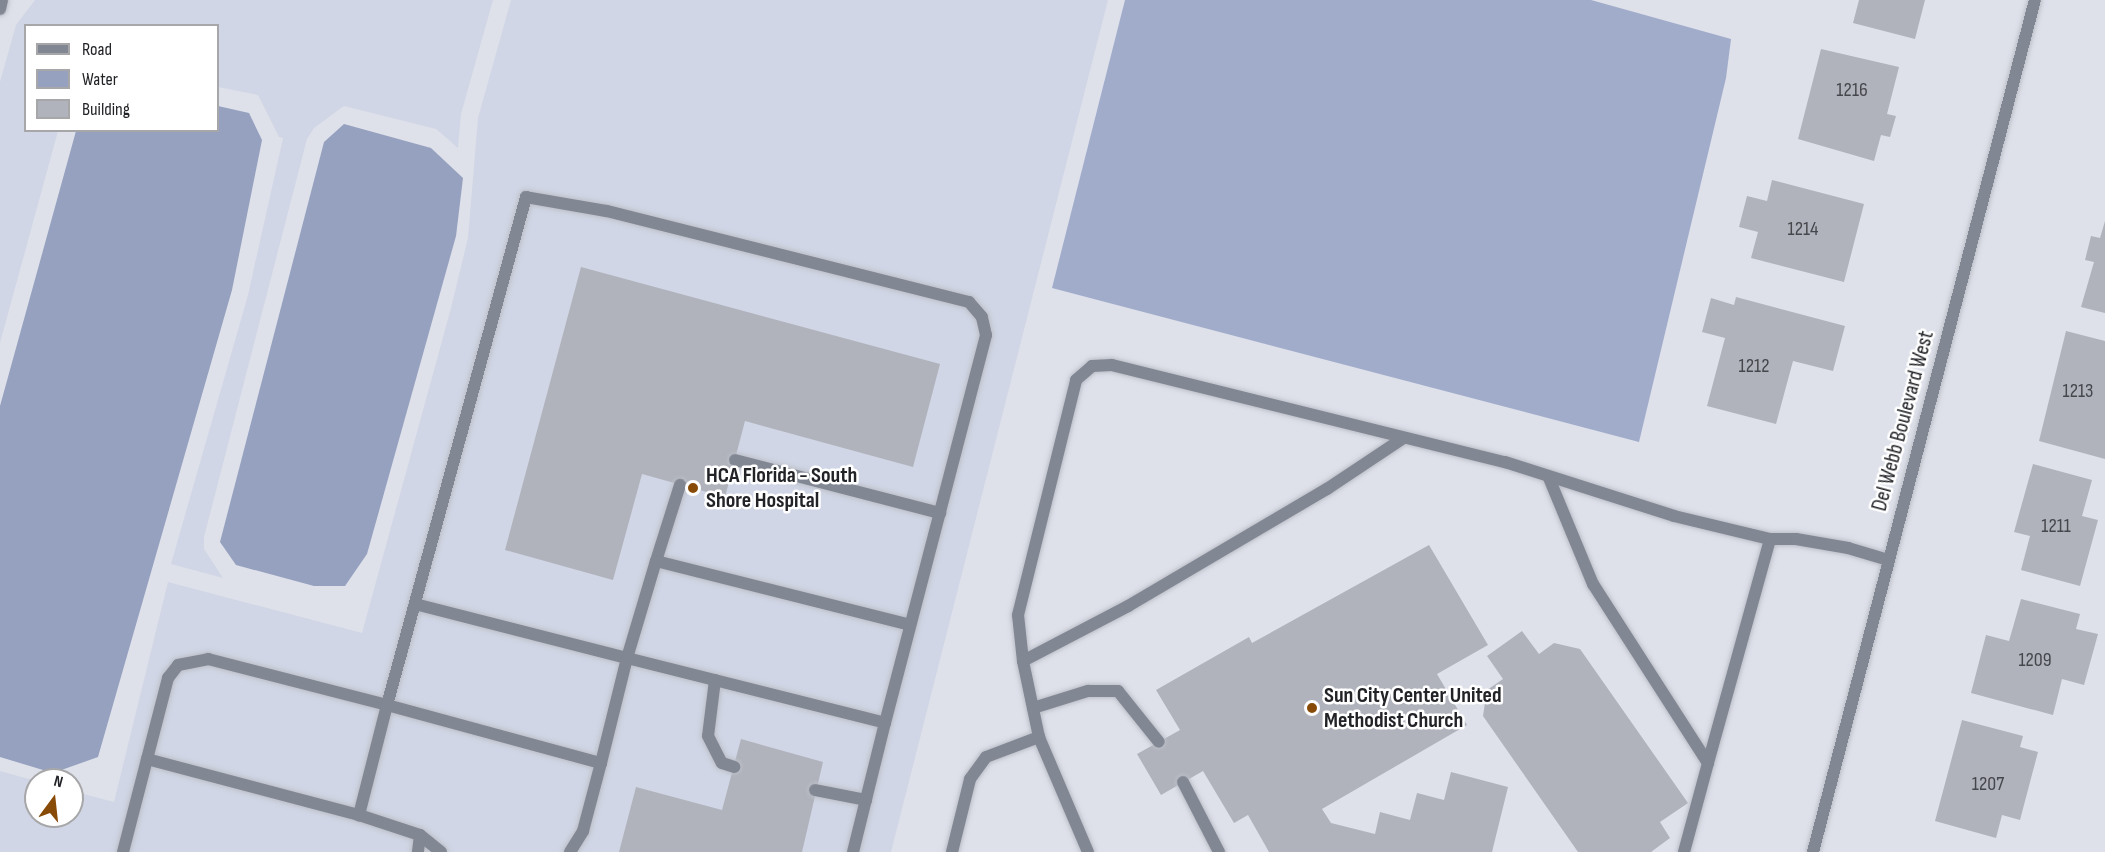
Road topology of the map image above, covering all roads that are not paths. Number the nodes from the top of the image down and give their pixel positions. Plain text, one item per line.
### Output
1 (2035, 0) edge
2 (1402, 439) junction
3 (735, 460) dead end
4 (1549, 478) junction
5 (680, 485) dead end
6 (940, 513) junction
7 (1770, 539) junction
8 (1888, 560) junction
9 (656, 561) junction
10 (415, 604) junction
11 (910, 625) junction
12 (627, 658) junction
13 (1023, 661) junction
14 (715, 680) junction
15 (387, 705) junction
16 (1033, 708) junction
17 (885, 723) junction
18 (1039, 737) junction
19 (1160, 742) dead end
20 (147, 759) junction
21 (601, 763) junction
22 (1708, 763) junction
23 (734, 767) dead end
24 (1183, 782) dead end
25 (815, 790) dead end
26 (866, 801) junction
27 (359, 815) junction
28 (420, 835) junction
29 (123, 852) edge
30 (418, 852) edge
31 (441, 852) edge
32 (570, 852) edge
33 (853, 852) edge
34 (952, 852) edge
35 (1088, 852) edge
36 (1220, 852) edge
37 (1684, 852) edge
38 (1813, 852) edge

1 - 8 street, Del Webb Boulevard West
2 - 4 street
2 - 13 street
2 - 13 street
3 - 6 street
4 - 7 street
4 - 22 street
5 - 9 street
6 - 10 street
6 - 11 street
7 - 8 street
7 - 22 street
8 - 38 street, Del Webb Boulevard West
9 - 11 street
9 - 12 street
10 - 12 street
10 - 15 street
11 - 17 street
12 - 14 street
12 - 21 street
13 - 16 street
14 - 17 street
14 - 23 street
15 - 20 street
15 - 21 street
15 - 27 street
16 - 18 street
16 - 19 street
17 - 26 street
18 - 34 street
18 - 35 street
20 - 27 street
20 - 29 street
21 - 32 street
22 - 37 street
24 - 36 street
25 - 26 street
26 - 33 street
27 - 28 street
28 - 30 street
28 - 31 street

